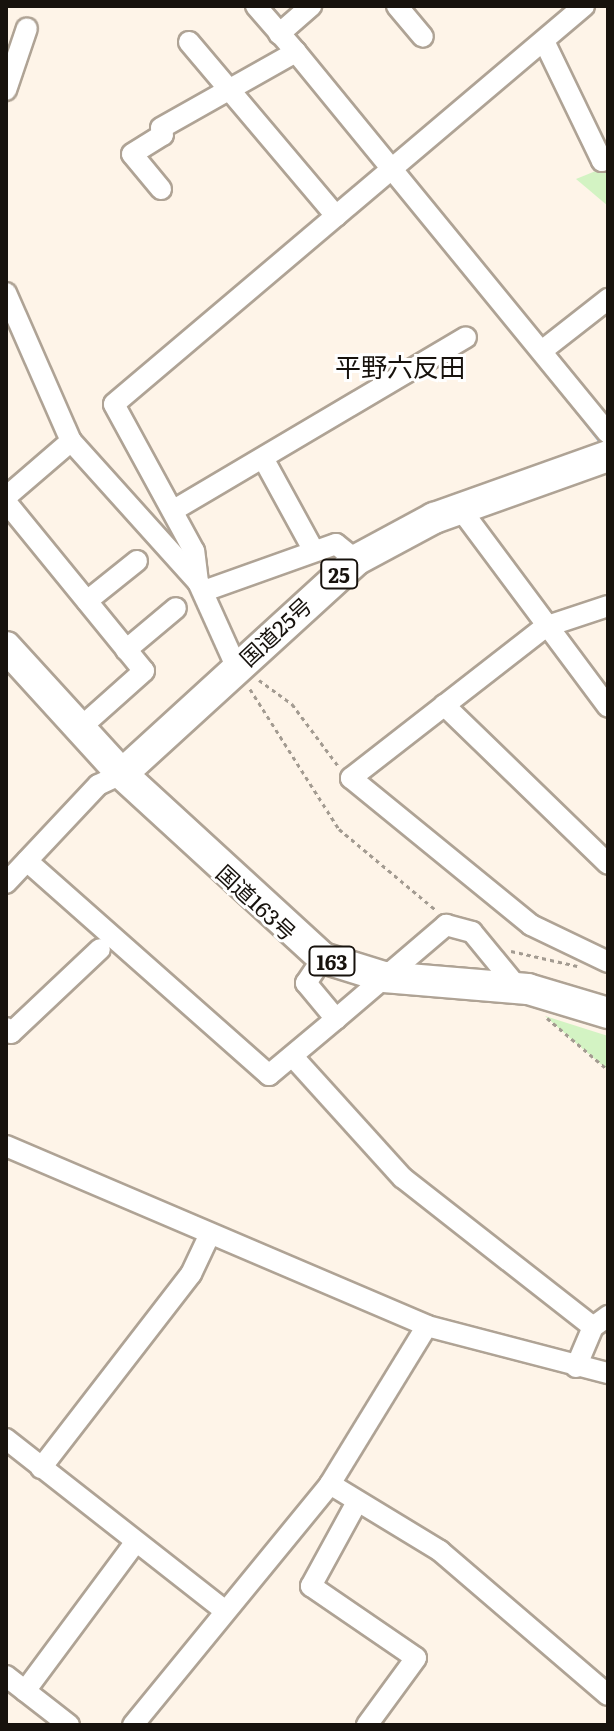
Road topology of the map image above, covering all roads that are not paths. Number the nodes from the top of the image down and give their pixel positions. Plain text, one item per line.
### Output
1 (256, 6) edge
2 (311, 6) edge
3 (397, 6) edge
4 (584, 6) edge
5 (289, 13) edge
6 (27, 28) dead end
7 (279, 34) junction
8 (423, 37) dead end
9 (544, 41) junction
10 (189, 42) dead end
11 (296, 52) junction
12 (227, 89) junction
13 (6, 90) edge
14 (608, 158) edge
15 (397, 165) junction
16 (161, 189) dead end
17 (336, 216) junction
18 (6, 293) edge
19 (608, 299) edge
20 (466, 337) dead end
21 (543, 350) junction
22 (608, 433) edge
23 (71, 441) junction
24 (608, 456) edge
25 (263, 458) junction
26 (9, 491) edge
27 (174, 510) junction
28 (462, 511) junction
29 (314, 551) junction
30 (356, 560) junction
31 (137, 561) dead end
32 (201, 587) junction
33 (87, 601) junction
34 (608, 606) edge
35 (176, 608) dead end
36 (545, 627) junction
37 (6, 647) edge
38 (126, 650) junction
39 (243, 673) junction
40 (444, 705) junction
41 (608, 707) edge
42 (80, 728) junction
43 (122, 774) junction
44 (27, 861) junction
45 (608, 864) edge
46 (6, 883) edge
47 (100, 949) dead end
48 (323, 958) junction
49 (605, 961) edge
50 (384, 977) junction
51 (518, 988) junction
52 (608, 1013) edge
53 (336, 1019) junction
54 (6, 1028) edge
55 (294, 1058) junction
56 (6, 1146) edge
57 (209, 1236) junction
58 (600, 1321) edge
59 (427, 1326) junction
60 (576, 1367) junction
61 (608, 1373) edge
62 (6, 1439) edge
63 (41, 1468) junction
64 (330, 1484) junction
65 (357, 1502) junction
66 (135, 1543) junction
67 (225, 1611) junction
68 (6, 1676) edge
69 (25, 1691) junction
70 (608, 1695) edge
71 (69, 1725) edge
72 (133, 1725) edge
73 (367, 1725) edge

1 - 7 street
2 - 5 street
3 - 8 street
4 - 9 street
5 - 7 street
6 - 13 street
7 - 11 street
9 - 14 street
9 - 15 street
10 - 12 street
11 - 12 street
11 - 15 street
12 - 16 street
12 - 17 street
15 - 17 street
15 - 21 street
17 - 27 street
18 - 23 street
19 - 21 street
20 - 25 street
21 - 22 street
23 - 26 street
23 - 32 street
24 - 28 highway, 国道25号 / 25
25 - 27 street
25 - 29 street
26 - 33 street
27 - 32 street
28 - 30 highway, 国道25号 / 25
28 - 36 street
29 - 30 street
29 - 32 street
30 - 39 highway, 国道25号 / 25
31 - 33 street
32 - 39 street
33 - 38 street
34 - 36 street
35 - 38 street
36 - 40 street
36 - 41 street
37 - 42 highway
38 - 42 street
39 - 43 highway, 国道25号 / 25
40 - 45 street
40 - 49 street
42 - 43 highway
43 - 44 street
43 - 48 highway, 国道163号 / 163
44 - 46 street
44 - 55 street
47 - 54 street
48 - 50 highway, 国道163号 / 163
48 - 53 street
50 - 51 highway, 国道163号 / 163
50 - 51 street
50 - 53 street
51 - 52 highway, 国道163号 / 163
53 - 55 street
55 - 58 street
56 - 57 street
57 - 59 street
57 - 63 street
58 - 60 street
59 - 60 street
59 - 64 street
60 - 61 street
62 - 63 street
63 - 66 street
64 - 65 street
64 - 67 street
65 - 70 street
65 - 73 street
66 - 67 street
66 - 69 street
67 - 72 street
68 - 69 street
69 - 71 street

